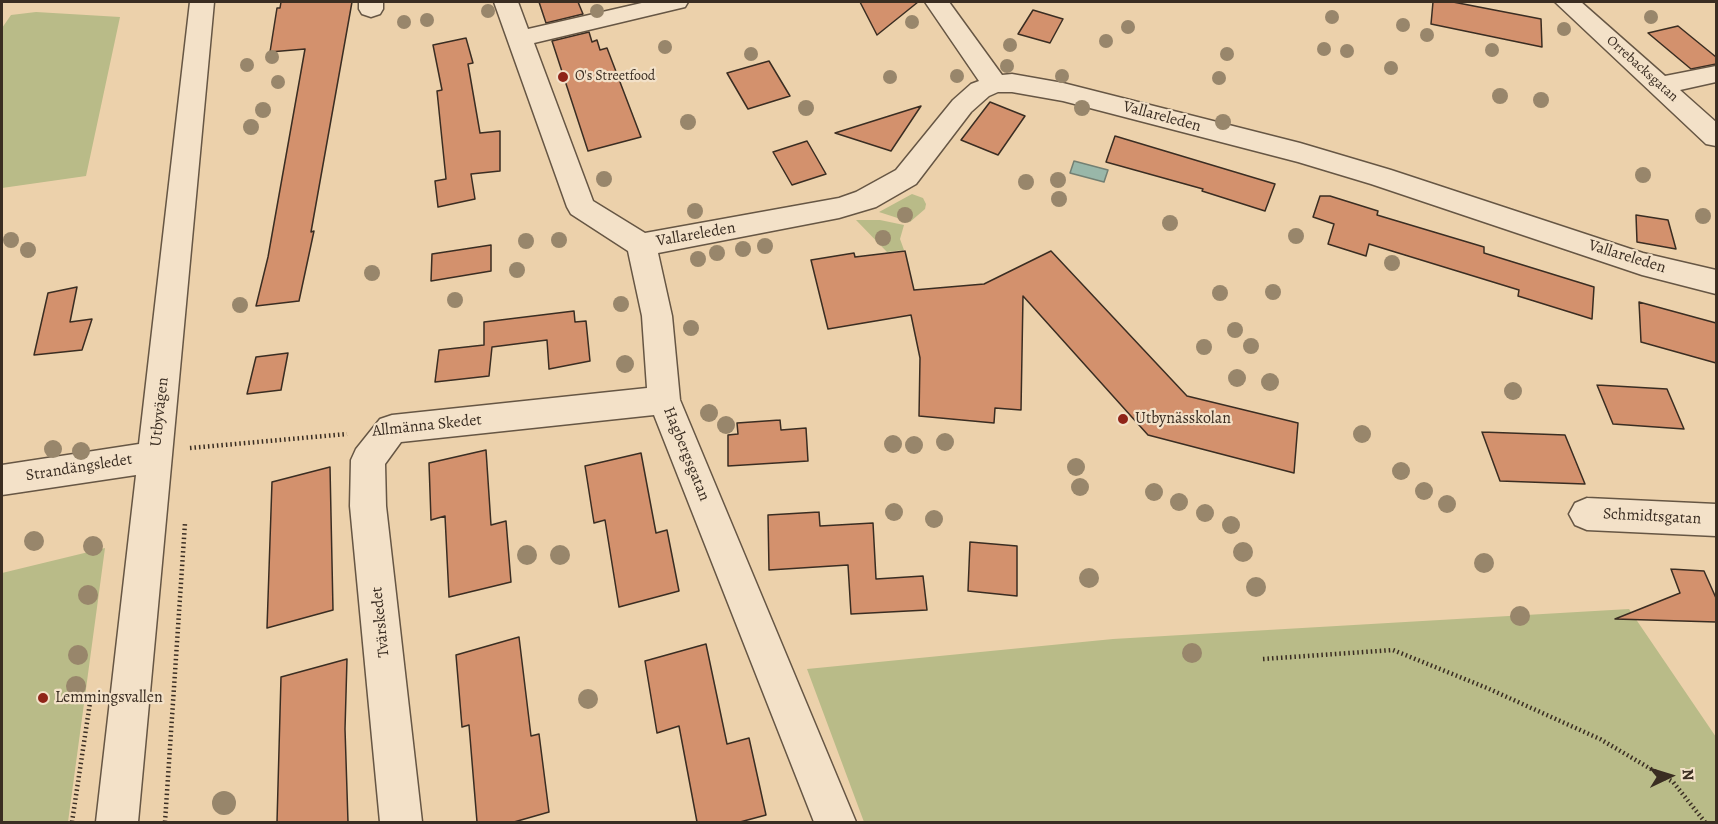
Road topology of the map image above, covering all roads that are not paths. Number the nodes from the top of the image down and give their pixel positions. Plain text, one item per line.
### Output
1 (202, 2) edge
2 (506, 2) edge
3 (676, 2) edge
4 (937, 2) edge
5 (1567, 2) edge
6 (518, 39) junction
7 (1716, 74) edge
8 (995, 84) junction
9 (1660, 86) junction
10 (1716, 137) edge
11 (641, 245) junction
12 (1716, 282) edge
13 (664, 400) junction
14 (392, 429) joint
15 (156, 455) junction
16 (2, 480) edge
17 (1587, 514) dead end
18 (1716, 520) edge
19 (117, 822) edge
20 (401, 822) edge
21 (835, 822) edge

1 - 15 street, Utbyvägen
2 - 6 street
3 - 6 street
4 - 8 street
5 - 9 street, Orrebacksgatan
6 - 11 street
7 - 9 street
8 - 11 street, Vallareleden
8 - 12 street, Vallareleden
9 - 10 street, Orrebacksgatan
11 - 13 street, Hagbergsgatan
13 - 14 street, Allmänna Skedet
13 - 21 street, Hagbergsgatan
14 - 20 street, Tvärskedet
15 - 16 street, Strandängsledet
15 - 19 street, Utbyvägen
17 - 18 street, Schmidtsgatan

